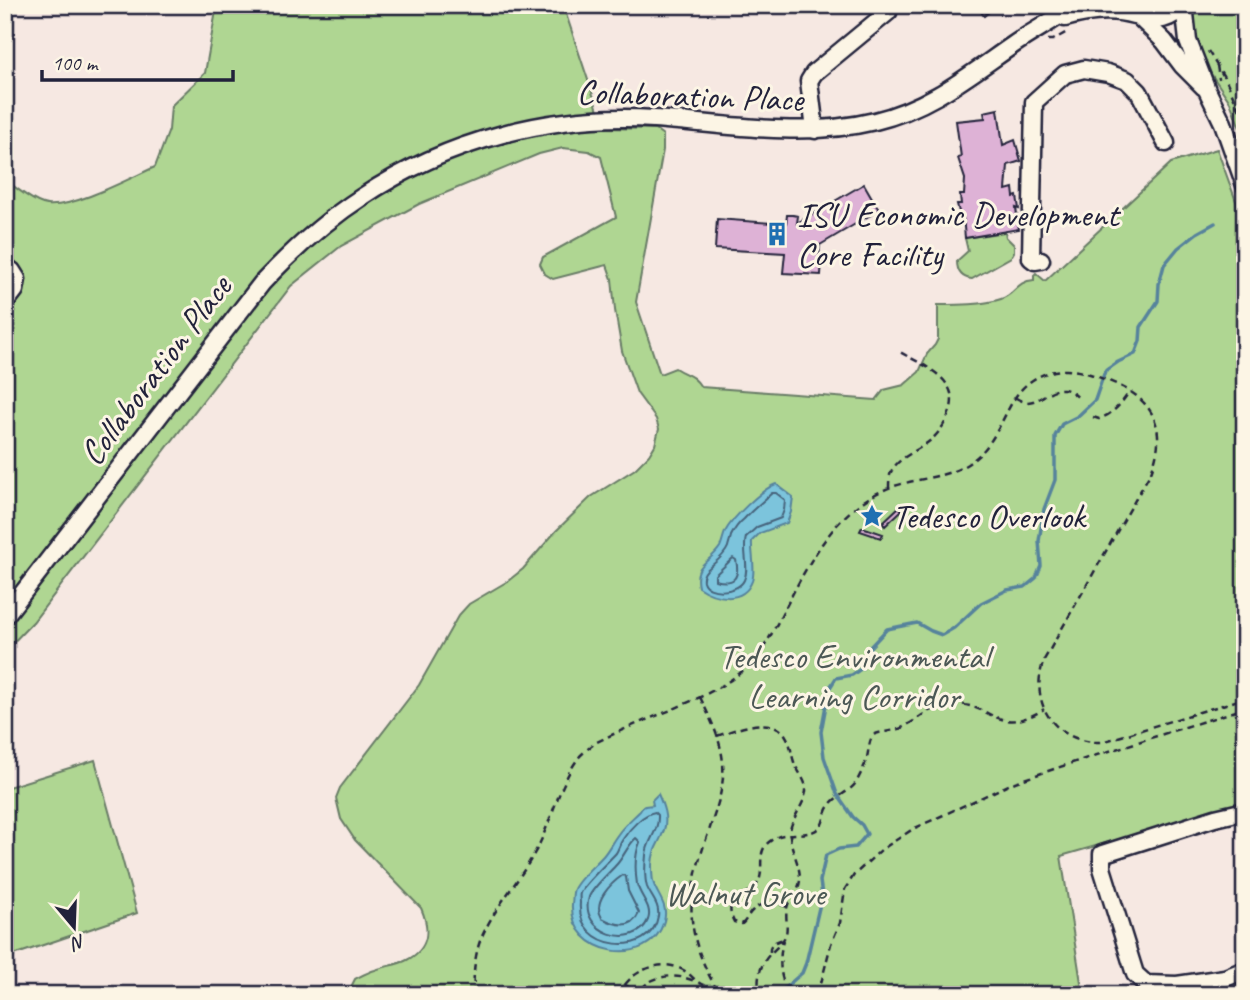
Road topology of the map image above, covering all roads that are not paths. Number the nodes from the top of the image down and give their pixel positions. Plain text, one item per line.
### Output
1 (886, 5) edge
2 (1075, 5) edge
3 (1184, 5) edge
4 (1133, 12) edge
5 (1052, 22) junction
6 (1207, 90) junction
7 (815, 130) junction
8 (1166, 143) dead end
9 (1245, 185) edge
10 (1041, 260) dead end
11 (5, 266) edge
12 (5, 303) edge
13 (5, 616) edge
14 (1245, 811) edge
15 (1245, 971) edge

1 - 7 street
2 - 5 street, Collaboration Place
3 - 4 street, Collaboration Place
3 - 6 street
4 - 5 street, Collaboration Place
4 - 6 street
5 - 7 street, Collaboration Place
6 - 9 street
7 - 13 street, Collaboration Place
8 - 10 street
11 - 12 street
14 - 15 street

